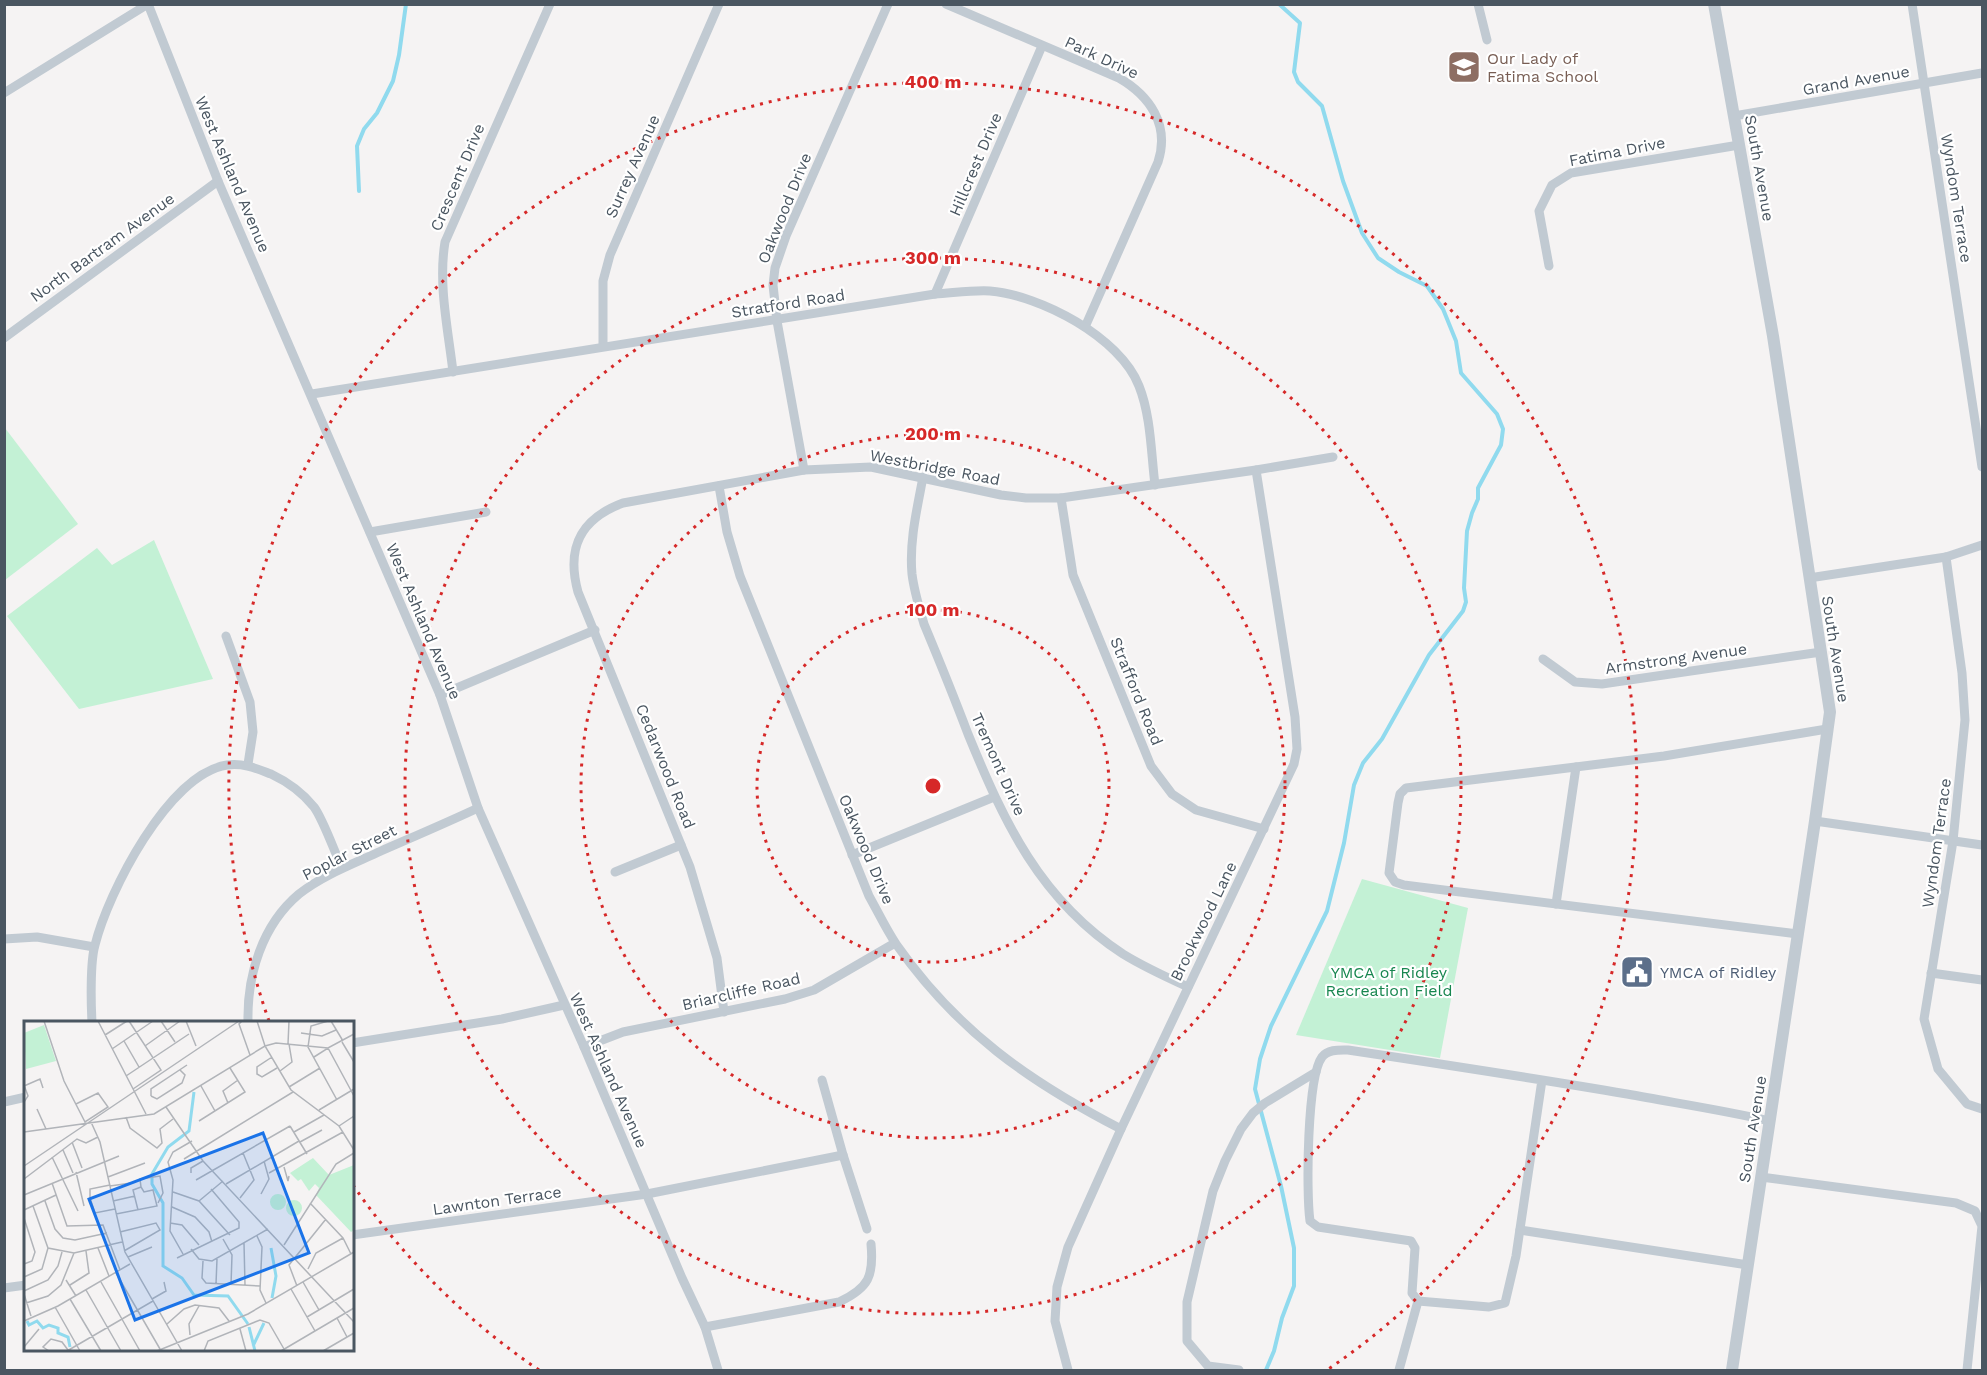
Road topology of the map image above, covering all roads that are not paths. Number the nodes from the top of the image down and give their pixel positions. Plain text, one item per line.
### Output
1 (148, 4) edge
2 (550, 4) edge
3 (719, 4) edge
4 (888, 4) edge
5 (946, 4) edge
6 (1478, 4) edge
7 (1714, 4) edge
8 (1912, 4) edge
9 (1487, 40) dead end
10 (1042, 46) junction
11 (1983, 73) edge
12 (1924, 83) junction
13 (4, 93) edge
14 (1734, 116) junction
15 (1739, 144) junction
16 (218, 180) junction
17 (1549, 266) dead end
18 (935, 294) junction
19 (777, 321) junction
20 (1085, 327) junction
21 (4, 338) edge
22 (603, 346) junction
23 (453, 372) junction
24 (312, 394) junction
25 (1333, 457) dead end
26 (1983, 467) edge
27 (804, 470) junction
28 (1256, 470) junction
29 (923, 477) junction
30 (1155, 485) junction
31 (719, 486) junction
32 (1060, 498) junction
33 (486, 512) dead end
34 (370, 532) junction
35 (580, 536) joint
36 (1983, 544) edge
37 (1946, 557) junction
38 (1809, 578) junction
39 (595, 630) junction
40 (226, 636) dead end
41 (1821, 652) junction
42 (1543, 659) dead end
43 (440, 694) junction
44 (1827, 729) junction
45 (248, 764) junction
46 (1576, 767) junction
47 (994, 797) junction
48 (478, 808) junction
49 (1815, 821) junction
50 (1264, 829) junction
51 (1953, 841) junction
52 (681, 845) junction
53 (1983, 845) edge
54 (852, 855) junction
55 (342, 868) junction
56 (615, 872) dead end
57 (1556, 904) junction
58 (1798, 934) junction
59 (4, 939) edge
60 (895, 943) junction
61 (94, 947) junction
62 (1931, 973) junction
63 (1983, 980) edge
64 (1188, 987) junction
65 (564, 1005) junction
66 (724, 1012) junction
67 (92, 1021) edge
68 (248, 1021) edge
69 (354, 1043) edge
70 (584, 1047) junction
71 (1316, 1072) junction
72 (822, 1080) dead end
73 (1542, 1080) junction
74 (24, 1097) edge
75 (4, 1101) edge
76 (1983, 1110) edge
77 (1770, 1121) junction
78 (1121, 1129) junction
79 (843, 1155) junction
80 (1761, 1177) junction
81 (647, 1194) junction
82 (867, 1229) dead end
83 (1520, 1230) junction
84 (354, 1236) edge
85 (871, 1244) dead end
86 (1748, 1264) junction
87 (24, 1285) edge
88 (4, 1288) edge
89 (1418, 1301) junction
90 (705, 1327) junction
91 (718, 1371) edge
92 (1068, 1371) edge
93 (1239, 1371) edge
94 (1399, 1371) edge
95 (1732, 1371) edge
96 (1967, 1371) edge

1 - 13 street
1 - 16 street, West Ashland Avenue
2 - 23 street, Crescent Drive
3 - 22 street, Surrey Avenue
4 - 19 street, Oakwood Drive
5 - 10 street, Park Drive
6 - 9 street
7 - 14 street, South Avenue
8 - 12 street, Wyndom Terrace
10 - 18 street, Hillcrest Drive
10 - 20 street, Park Drive
11 - 12 street, Grand Avenue
12 - 14 street, Grand Avenue
12 - 26 street, Wyndom Terrace
14 - 15 street, South Avenue
15 - 17 street, Fatima Drive
15 - 38 street, South Avenue
16 - 21 street, North Bartram Avenue
16 - 24 street, West Ashland Avenue
18 - 19 street, Stratford Road
18 - 20 street, Stratford Road
19 - 22 street, Stratford Road
19 - 27 street, Oakwood Drive
20 - 30 street, Stratford Road
22 - 23 street, Stratford Road
23 - 24 street, Stratford Road
24 - 34 street, West Ashland Avenue
25 - 28 street, Westbridge Road
27 - 29 street, Westbridge Road
27 - 31 street, Westbridge Road
28 - 30 street, Westbridge Road
28 - 50 street, Brookwood Lane
29 - 32 street, Westbridge Road
29 - 47 street, Tremont Drive
30 - 32 street, Westbridge Road
31 - 35 street, Westbridge Road
31 - 54 street, Oakwood Drive
32 - 50 street, Strafford Road
33 - 34 street
34 - 43 street, West Ashland Avenue
35 - 39 street, Cedarwood Road
36 - 37 street
37 - 38 street
37 - 51 street, Wyndom Terrace
38 - 41 street, South Avenue
39 - 43 street
39 - 52 street, Cedarwood Road
40 - 45 street
41 - 42 street, Armstrong Avenue
41 - 44 street, South Avenue
43 - 48 street, West Ashland Avenue
44 - 46 street
44 - 49 street, South Avenue
45 - 55 street
45 - 61 street
46 - 57 street
46 - 57 street
47 - 54 street
47 - 64 street, Tremont Drive
48 - 55 street, Poplar Street
48 - 65 street, West Ashland Avenue
49 - 51 street
49 - 58 street, South Avenue
50 - 64 street, Brookwood Lane
51 - 53 street
51 - 62 street, Wyndom Terrace
52 - 56 street
52 - 66 street, Cedarwood Road
54 - 60 street, Oakwood Drive
55 - 68 street, Poplar Street
57 - 58 street
58 - 77 street, South Avenue
59 - 61 street
60 - 66 street, Briarcliffe Road
60 - 78 street, Oakwood Drive
61 - 67 street
62 - 63 street
62 - 76 street, Wyndom Terrace
64 - 78 street, Brookwood Lane
65 - 69 street
65 - 70 street, West Ashland Avenue
66 - 70 street, Briarcliffe Road
70 - 81 street, West Ashland Avenue
71 - 73 street
71 - 89 street
71 - 93 street
72 - 79 street
73 - 77 street
73 - 83 street
74 - 75 street
77 - 80 street, South Avenue
78 - 92 street, Brookwood Lane
79 - 81 street, Lawnton Terrace
79 - 82 street
80 - 86 street, South Avenue
80 - 96 street
81 - 84 street, Lawnton Terrace
81 - 90 street, West Ashland Avenue
83 - 86 street
83 - 89 street
85 - 90 street
86 - 95 street, South Avenue
87 - 88 street
89 - 94 street
90 - 91 street, West Ashland Avenue

